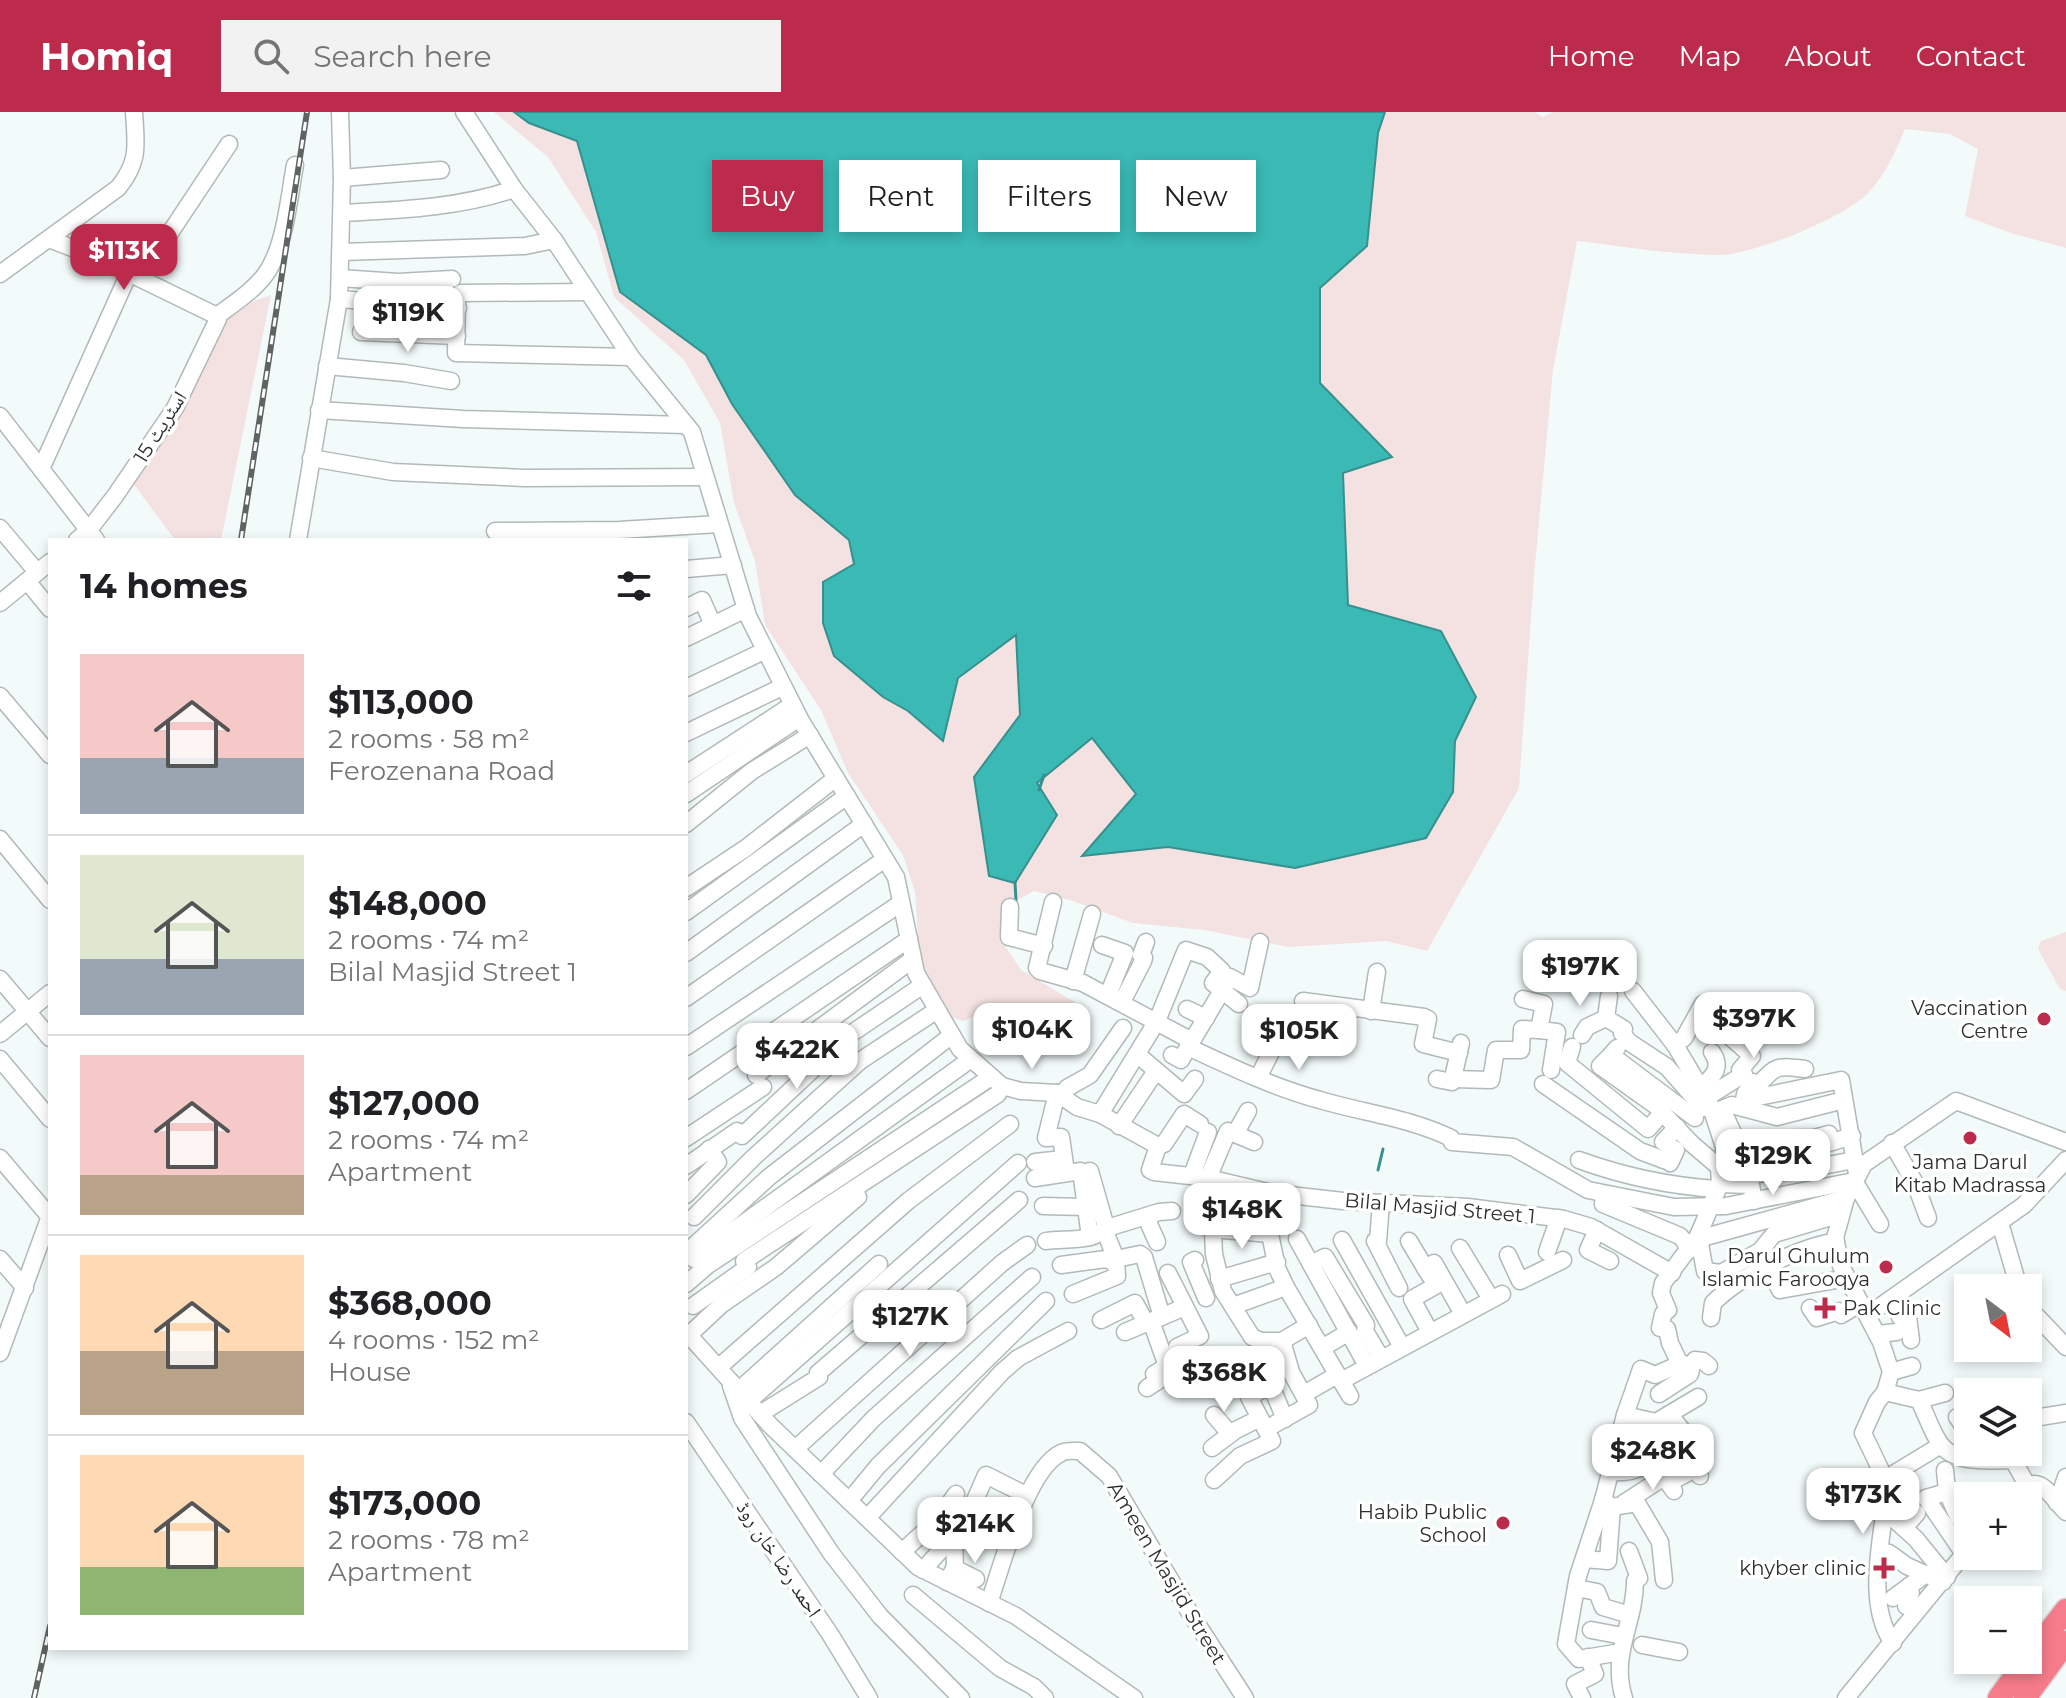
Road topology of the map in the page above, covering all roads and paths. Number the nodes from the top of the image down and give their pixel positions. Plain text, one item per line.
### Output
1 (134, 112) edge
2 (340, 112) edge
3 (464, 112) edge
4 (229, 144) dead end
5 (295, 165) dead end
6 (441, 170) dead end
7 (342, 178) junction
8 (514, 189) junction
9 (342, 213) junction
10 (49, 239) junction
11 (554, 240) junction
12 (341, 252) junction
13 (0, 274) edge
14 (134, 275) junction
15 (340, 278) junction
16 (452, 279) dead end
17 (588, 292) junction
18 (339, 299) junction
19 (458, 308) junction
20 (217, 316) junction
21 (361, 332) dead end
22 (457, 336) junction
23 (631, 357) junction
24 (327, 366) junction
25 (451, 381) dead end
26 (319, 410) junction
27 (0, 416) edge
28 (686, 425) junction
29 (311, 458) junction
30 (41, 469) junction
31 (705, 477) junction
32 (719, 524) junction
33 (0, 528) edge
34 (495, 531) dead end
35 (87, 537) edge
36 (300, 538) edge
37 (733, 565) junction
38 (688, 569) edge
39 (38, 572) edge
40 (0, 603) edge
41 (48, 603) edge
42 (688, 607) edge
43 (746, 609) junction
44 (713, 625) junction
45 (688, 637) edge
46 (764, 651) junction
47 (688, 687) edge
48 (782, 687) junction
49 (0, 696) edge
50 (796, 711) junction
51 (688, 732) edge
52 (810, 735) junction
53 (48, 753) edge
54 (688, 773) edge
55 (836, 778) junction
56 (688, 792) edge
57 (847, 796) junction
58 (688, 822) edge
59 (864, 824) junction
60 (0, 839) edge
61 (885, 859) junction
62 (688, 887) edge
63 (48, 898) edge
64 (1053, 902) dead end
65 (901, 903) junction
66 (1010, 907) dead end
67 (688, 911) edge
68 (1092, 914) dead end
69 (909, 939) junction
70 (1146, 942) dead end
71 (1260, 942) dead end
72 (1102, 945) dead end
73 (1044, 946) junction
74 (688, 952) edge
75 (913, 959) junction
76 (1377, 972) dead end
77 (0, 979) edge
78 (1073, 981) junction
79 (923, 985) junction
80 (1222, 991) junction
81 (1633, 991) dead end
82 (48, 995) edge
83 (1609, 996) dead end
84 (688, 997) edge
85 (1115, 999) junction
86 (1523, 999) dead end
87 (1303, 1001) dead end
88 (1239, 1004) dead end
89 (1187, 1009) dead end
90 (937, 1010) junction
91 (28, 1011) junction
92 (1371, 1011) junction
93 (1206, 1018) junction
94 (1606, 1018) junction
95 (1157, 1021) junction
96 (1766, 1024) dead end
97 (1123, 1028) dead end
98 (1539, 1030) junction
99 (855, 1031) dead end
100 (0, 1034) edge
101 (1280, 1034) dead end
102 (952, 1035) junction
103 (48, 1036) edge
104 (1625, 1038) junction
105 (1190, 1044) junction
106 (1675, 1045) junction
107 (688, 1046) edge
108 (1743, 1048) junction
109 (1712, 1052) dead end
110 (1138, 1055) junction
111 (1172, 1055) dead end
112 (1611, 1055) junction
113 (0, 1059) edge
114 (971, 1059) junction
115 (1805, 1069) dead end
116 (1156, 1071) junction
117 (845, 1074) junction
118 (1258, 1078) junction
119 (1195, 1079) dead end
120 (998, 1086) junction
121 (1723, 1088) junction
122 (688, 1090) edge
123 (1058, 1094) junction
124 (1705, 1096) junction
125 (1844, 1100) junction
126 (1739, 1104) junction
127 (1248, 1111) dead end
128 (1663, 1112) junction
129 (1100, 1114) junction
130 (48, 1117) edge
131 (1695, 1118) dead end
132 (1010, 1124) dead end
133 (1119, 1126) junction
134 (1677, 1127) junction
135 (1851, 1133) junction
136 (1235, 1134) junction
137 (688, 1136) edge
138 (1722, 1139) junction
139 (1758, 1139) dead end
140 (1254, 1142) dead end
141 (2066, 1142) edge
142 (1892, 1143) junction
143 (1158, 1146) junction
144 (709, 1149) junction
145 (0, 1158) edge
146 (1671, 1158) junction
147 (1579, 1160) dead end
148 (2066, 1160) edge
149 (688, 1165) edge
150 (1065, 1165) junction
151 (1090, 1171) dead end
152 (1855, 1172) junction
153 (1757, 1174) dead end
154 (1200, 1176) junction
155 (1720, 1176) junction
156 (864, 1183) junction
157 (1668, 1183) junction
158 (1596, 1192) junction
159 (688, 1193) edge
160 (1019, 1200) dead end
161 (1754, 1201) junction
162 (1381, 1203) junction
163 (1043, 1206) dead end
164 (1710, 1206) junction
165 (1844, 1206) junction
166 (1085, 1207) junction
167 (1172, 1211) dead end
168 (48, 1214) edge
169 (694, 1217) dead end
170 (1146, 1217) junction
171 (1559, 1218) junction
172 (1928, 1218) dead end
173 (48, 1222) edge
174 (2000, 1223) junction
175 (1880, 1224) dead end
176 (1212, 1229) junction
177 (1597, 1230) junction
178 (1097, 1233) junction
179 (1702, 1234) junction
180 (1297, 1239) dead end
181 (1342, 1240) dead end
182 (1046, 1241) dead end
183 (1409, 1241) dead end
184 (1836, 1241) junction
185 (1157, 1242) dead end
186 (1027, 1245) dead end
187 (1460, 1248) dead end
188 (1688, 1251) junction
189 (688, 1252) edge
190 (1547, 1252) dead end
191 (688, 1255) edge
192 (1508, 1255) dead end
193 (0, 1259) edge
194 (1195, 1260) dead end
195 (1563, 1260) dead end
196 (1116, 1261) junction
197 (1610, 1261) dead end
198 (1277, 1262) junction
199 (879, 1264) dead end
200 (1311, 1264) junction
201 (1061, 1265) dead end
202 (1768, 1266) junction
203 (1425, 1268) junction
204 (1168, 1273) dead end
205 (1672, 1273) junction
206 (2015, 1274) edge
207 (1032, 1277) dead end
208 (1847, 1278) junction
209 (688, 1282) edge
210 (1221, 1285) junction
211 (1801, 1286) junction
212 (25, 1288) junction
213 (1308, 1288) dead end
214 (1289, 1292) junction
215 (1073, 1294) dead end
216 (1406, 1294) junction
217 (1206, 1298) junction
218 (1893, 1298) junction
219 (1046, 1301) dead end
220 (1375, 1301) junction
221 (693, 1306) dead end
222 (1233, 1306) junction
223 (1865, 1309) junction
224 (1187, 1311) junction
225 (1463, 1314) junction
226 (1711, 1318) dead end
227 (1101, 1320) dead end
228 (1153, 1320) junction
229 (2042, 1322) edge
230 (1309, 1325) junction
231 (1068, 1331) dead end
232 (1125, 1332) dead end
233 (1349, 1332) junction
234 (1430, 1332) junction
235 (688, 1334) edge
236 (1877, 1334) junction
237 (1282, 1341) junction
238 (1402, 1347) junction
239 (2066, 1347) edge
240 (1322, 1348) junction
241 (0, 1353) edge
242 (1260, 1360) dead end
243 (1374, 1362) junction
244 (1693, 1365) junction
245 (1167, 1366) junction
246 (1912, 1366) dead end
247 (1891, 1372) junction
248 (1339, 1378) junction
249 (1269, 1386) junction
250 (1147, 1388) dead end
251 (739, 1390) junction
252 (1885, 1392) junction
253 (1945, 1393) dead end
254 (1304, 1394) junction
255 (1659, 1394) dead end
256 (1350, 1396) dead end
257 (1698, 1397) dead end
258 (1919, 1400) junction
259 (2066, 1413) edge
260 (1214, 1415) dead end
261 (1625, 1415) junction
262 (1670, 1415) junction
263 (2042, 1417) edge
264 (1285, 1419) junction
265 (1263, 1424) junction
266 (688, 1425) edge
267 (1230, 1434) junction
268 (1618, 1440) junction
269 (1656, 1441) dead end
270 (1941, 1445) junction
271 (1212, 1448) dead end
272 (795, 1449) junction
273 (1954, 1454) edge
274 (1945, 1470) dead end
275 (1610, 1472) junction
276 (821, 1474) junction
277 (1700, 1476) dead end
278 (2066, 1477) edge
279 (1885, 1479) junction
280 (1214, 1480) dead end
281 (2042, 1487) edge
282 (1947, 1492) junction
283 (956, 1494) dead end
284 (1026, 1495) junction
285 (849, 1501) junction
286 (1611, 1504) junction
287 (2062, 1507) edge
288 (1954, 1508) edge
289 (1885, 1511) junction
290 (1917, 1513) dead end
291 (867, 1518) junction
292 (1905, 1527) junction
293 (1954, 1536) edge
294 (954, 1537) junction
295 (1629, 1551) dead end
296 (1881, 1551) junction
297 (902, 1552) junction
298 (1954, 1568) edge
299 (923, 1570) junction
300 (1926, 1574) junction
301 (951, 1575) junction
302 (976, 1579) dead end
303 (1664, 1580) dead end
304 (1945, 1580) junction
305 (1576, 1588) junction
306 (913, 1595) dead end
307 (1899, 1602) dead end
308 (989, 1603) junction
309 (2066, 1610) edge
310 (1630, 1615) junction
311 (1591, 1630) dead end
312 (2042, 1642) edge
313 (2066, 1642) edge
314 (1893, 1643) junction
315 (1621, 1648) junction
316 (1679, 1652) dead end
317 (1588, 1657) junction
318 (2017, 1674) edge
319 (1621, 1697) edge
320 (869, 1698) edge
321 (961, 1698) edge
322 (1045, 1698) edge
323 (1134, 1698) edge
324 (1245, 1698) edge
325 (1582, 1698) edge
326 (1846, 1698) edge
327 (1999, 1698) edge
328 (2025, 1698) edge

1 - 10 street
2 - 7 street
3 - 8 street
4 - 14 street
5 - 20 street
6 - 7 street
7 - 9 street
8 - 9 street
8 - 11 street
9 - 12 street
10 - 13 street
10 - 14 street
11 - 12 street
11 - 17 street
12 - 15 street
14 - 20 street
14 - 30 street
15 - 16 street
15 - 18 street
17 - 19 street
17 - 23 street
18 - 19 street
18 - 24 street
19 - 22 street
20 - 35 street, اسٹریٹ 15
21 - 22 street
22 - 23 street
23 - 28 street
24 - 25 street
24 - 26 street
26 - 28 street
26 - 29 street
27 - 30 street
28 - 31 street
29 - 31 street
29 - 36 street
30 - 35 street
31 - 32 street
32 - 34 street
32 - 37 street
33 - 39 street
37 - 38 street
37 - 43 street
39 - 40 street
39 - 41 street
42 - 44 street
43 - 44 street
43 - 46 street
44 - 45 street
46 - 47 street
46 - 48 street
48 - 50 street
48 - 51 street
49 - 53 street
50 - 52 street
50 - 54 street
50 - 56 street
52 - 55 street
52 - 58 street
55 - 57 street
55 - 62 street
57 - 59 street
57 - 67 street
59 - 61 street
59 - 74 street
60 - 63 street
61 - 65 street
61 - 84 street
64 - 73 street
65 - 69 street
65 - 107 street
66 - 73 street
68 - 78 street
69 - 75 street
69 - 122 street
70 - 85 street
71 - 80 street
72 - 85 street
73 - 78 street
75 - 79 street
75 - 137 street
76 - 92 street
77 - 91 street
78 - 85 street
79 - 90 street
79 - 99 street
80 - 88 street
80 - 93 street
80 - 95 street
81 - 106 street
82 - 91 street
83 - 94 street
85 - 95 street
86 - 98 street
87 - 92 street
89 - 93 street
90 - 102 street
90 - 117 street
91 - 100 street
91 - 103 street
92 - 98 street
93 - 105 street
94 - 104 street
94 - 128 street
95 - 105 street
95 - 110 street
96 - 108 street
97 - 123 street
98 - 146 street
101 - 118 street
102 - 114 street
102 - 189 street
104 - 112 street
104 - 124 street
105 - 111 street
105 - 118 street
106 - 108 street
106 - 124 street
108 - 121 street
109 - 124 street
110 - 116 street
110 - 129 street
112 - 128 street
112 - 131 street
113 - 130 street
114 - 120 street
114 - 191 street
115 - 126 street
116 - 119 street
116 - 133 street
117 - 144 street
117 - 169 street
118 - 158 street
120 - 123 street
120 - 156 street
120 - 209 street
121 - 124 street
121 - 126 street
123 - 129 street
123 - 150 street
124 - 138 street
125 - 126 street
125 - 126 street
125 - 135 street
126 - 138 street
127 - 136 street
128 - 134 street
129 - 133 street
132 - 251 street
133 - 143 street
134 - 146 street
134 - 155 street
135 - 139 street
135 - 152 street
135 - 155 street
136 - 140 street
136 - 154 street
138 - 155 street
141 - 142 street
142 - 152 street
142 - 172 street
143 - 154 street, Bilal Masjid Street 1
143 - 154 street
144 - 149 street
144 - 159 street
145 - 168 street
146 - 157 street
147 - 157 street
148 - 174 street
150 - 166 street
150 - 251 street
151 - 178 street
152 - 153 street
152 - 161 street
152 - 165 street
152 - 175 street
154 - 162 street, Bilal Masjid Street 1
154 - 176 street
155 - 157 street
155 - 161 street
155 - 164 street
156 - 221 street
156 - 235 street
158 - 164 street
158 - 188 street
160 - 251 street
161 - 164 street
162 - 171 street, Bilal Masjid Street 1
162 - 216 street
163 - 166 street
164 - 179 street
165 - 179 street
165 - 179 street
165 - 184 street
166 - 178 street
167 - 170 street
170 - 178 street
170 - 185 street
171 - 177 street, Bilal Masjid Street 1
171 - 190 street
173 - 212 street
174 - 206 street
174 - 218 street
176 - 198 street
176 - 210 street
177 - 197 street
177 - 205 street, Bilal Masjid Street 1
178 - 182 street
178 - 196 street
179 - 188 street
180 - 200 street
181 - 220 street
183 - 203 street
184 - 202 street
184 - 208 street
186 - 272 street
187 - 225 street
188 - 205 street
192 - 195 street
193 - 212 street
194 - 217 street
196 - 201 street
196 - 215 street
196 - 228 street
198 - 210 street
198 - 214 street
199 - 251 street
200 - 233 street
200 - 243 street
202 - 211 street
202 - 226 street
203 - 216 street
203 - 225 street
204 - 224 street
205 - 244 street
207 - 276 street
208 - 211 street
208 - 223 street
210 - 217 street
210 - 222 street
211 - 223 street
212 - 241 street
213 - 214 street
214 - 222 street
214 - 230 street
216 - 220 street
216 - 234 street
217 - 224 street
218 - 223 street
218 - 236 street
219 - 285 street
220 - 238 street
222 - 237 street
223 - 236 street
224 - 228 street
224 - 245 street
225 - 234 street
227 - 228 street
228 - 232 street
228 - 245 street
229 - 239 street
230 - 237 street
230 - 240 street
231 - 291 street
233 - 240 street
233 - 243 street
234 - 238 street
235 - 251 street
236 - 247 street
237 - 254 street
238 - 243 street
240 - 248 street
242 - 249 street
243 - 248 street
244 - 255 street
244 - 261 street
245 - 250 street
246 - 247 street
247 - 252 street
248 - 254 street
248 - 256 street
249 - 264 street
249 - 265 street
251 - 272 street
251 - 321 street
252 - 258 street
252 - 279 street
253 - 258 street
254 - 264 street
257 - 262 street
258 - 270 street
259 - 263 street
260 - 267 street
261 - 262 street
261 - 268 street
262 - 275 street
264 - 265 street
265 - 267 street
265 - 280 street
266 - 320 street, احمد رضا خان روڈ
267 - 271 street
268 - 269 street
268 - 275 street
270 - 273 street
270 - 279 street
272 - 276 street
274 - 282 street
275 - 286 street
276 - 285 street
277 - 286 street
278 - 287 street
279 - 289 street
281 - 287 street
282 - 288 street
282 - 293 street
283 - 297 street
284 - 294 street
284 - 308 street, Ameen Masjid Street
284 - 324 street, Ameen Masjid Street
285 - 291 street
286 - 303 street
286 - 305 street
289 - 292 street
289 - 296 street
290 - 292 street
291 - 297 street
292 - 304 street
294 - 299 street
294 - 301 street
295 - 310 street
296 - 300 street
296 - 314 street
297 - 299 street
298 - 304 street
299 - 301 street
300 - 304 street
300 - 307 street
301 - 302 street
301 - 308 street
304 - 314 street
305 - 310 street
305 - 317 street
306 - 322 street
308 - 323 street
309 - 312 highway
310 - 315 street
311 - 315 street
313 - 328 highway
314 - 326 street
315 - 316 street
315 - 317 street
315 - 319 street
317 - 325 street
318 - 327 highway

